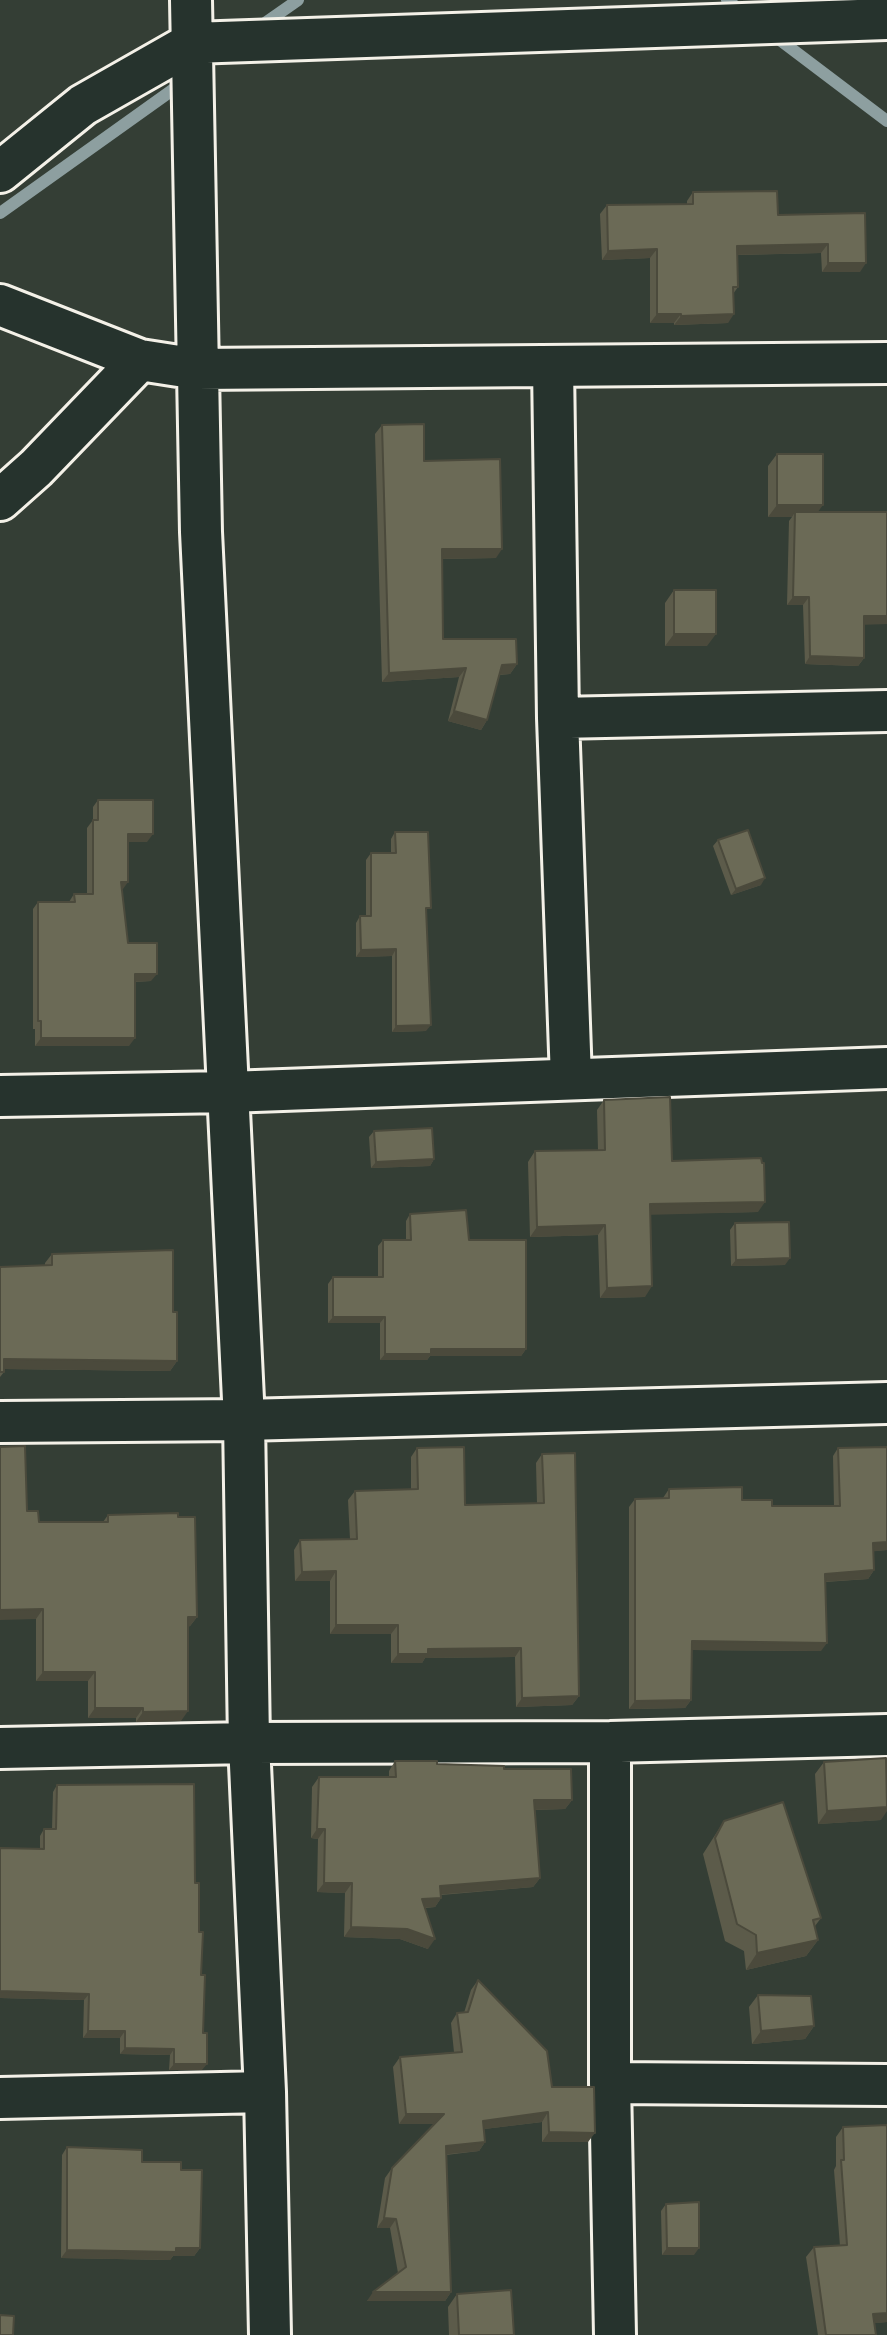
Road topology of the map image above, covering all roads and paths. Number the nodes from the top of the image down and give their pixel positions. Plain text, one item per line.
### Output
1 (191, 0) edge
2 (887, 19) edge
3 (192, 43) junction
4 (0, 172) edge
5 (0, 305) edge
6 (140, 360) junction
7 (887, 363) edge
8 (553, 366) junction
9 (198, 369) junction
10 (0, 500) edge
11 (887, 711) edge
12 (558, 718) junction
13 (887, 1068) edge
14 (571, 1079) junction
15 (228, 1092) junction
16 (0, 1096) edge
17 (887, 1403) edge
18 (244, 1420) junction
19 (0, 1422) edge
20 (887, 1735) edge
21 (610, 1742) junction
22 (249, 1743) junction
23 (0, 1748) edge
24 (610, 2083) junction
25 (887, 2085) edge
26 (265, 2092) junction
27 (0, 2098) edge
28 (270, 2335) edge
29 (615, 2335) edge

1 - 3 street
2 - 3 street
3 - 4 street
3 - 9 street
5 - 6 street
6 - 9 street
6 - 10 street
7 - 8 street
8 - 9 street
8 - 12 street
9 - 15 street
11 - 12 street
12 - 14 street
13 - 14 street
14 - 15 street
15 - 16 street
15 - 18 street
17 - 18 street
18 - 19 street
18 - 22 street
20 - 21 street
21 - 22 street
21 - 24 street
22 - 23 street
22 - 26 street
24 - 25 street
24 - 29 street
26 - 27 street
26 - 28 street

